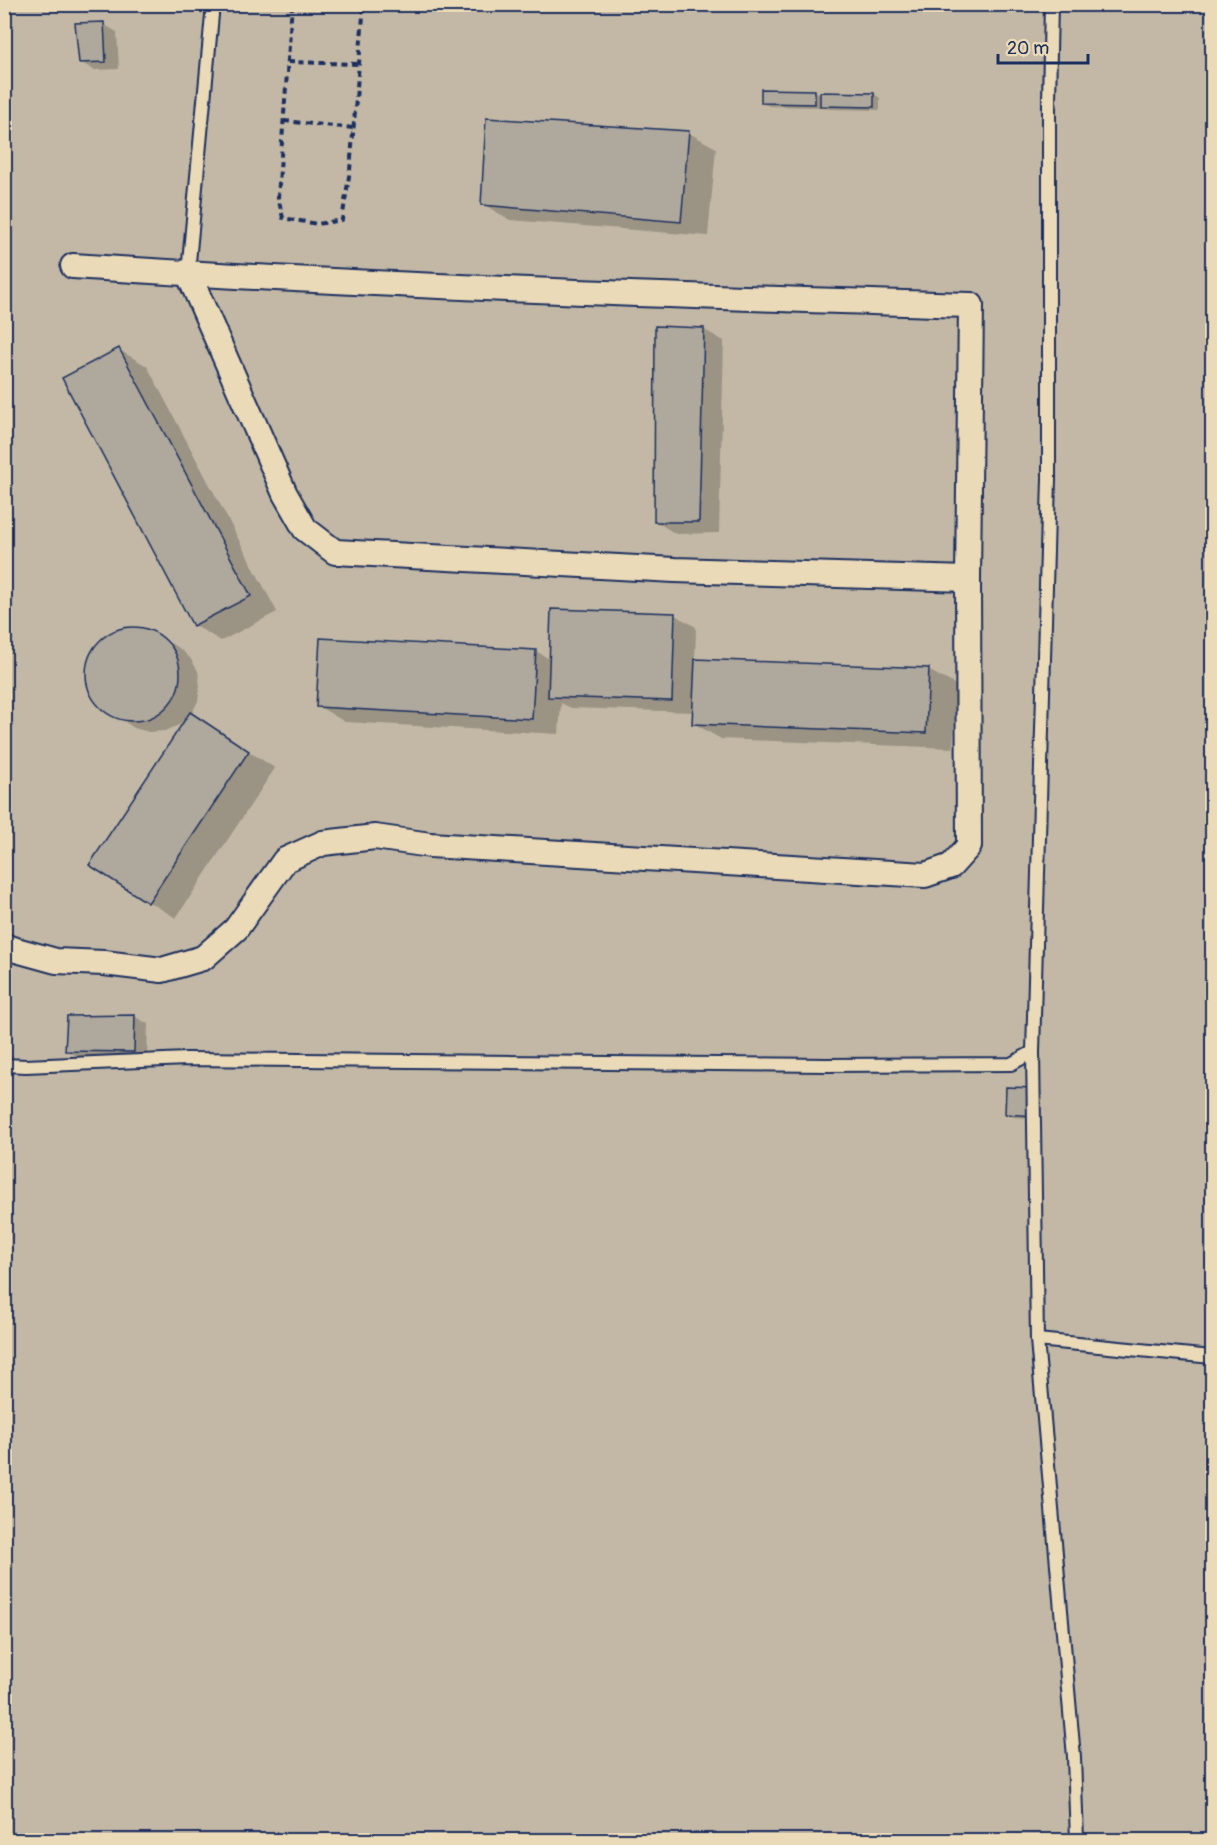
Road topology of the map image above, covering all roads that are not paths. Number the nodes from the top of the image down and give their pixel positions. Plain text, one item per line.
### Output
1 (213, 4) edge
2 (1051, 4) edge
3 (74, 266) dead end
4 (188, 273) junction
5 (968, 579) junction
6 (4, 945) edge
7 (1033, 1052) junction
8 (4, 1065) edge
9 (1037, 1340) junction
10 (1212, 1357) edge
11 (1077, 1840) edge

1 - 4 lane
2 - 7 lane
3 - 4 street
4 - 5 street
4 - 5 street
5 - 6 street
7 - 8 lane
7 - 9 lane
9 - 10 lane
9 - 11 lane

